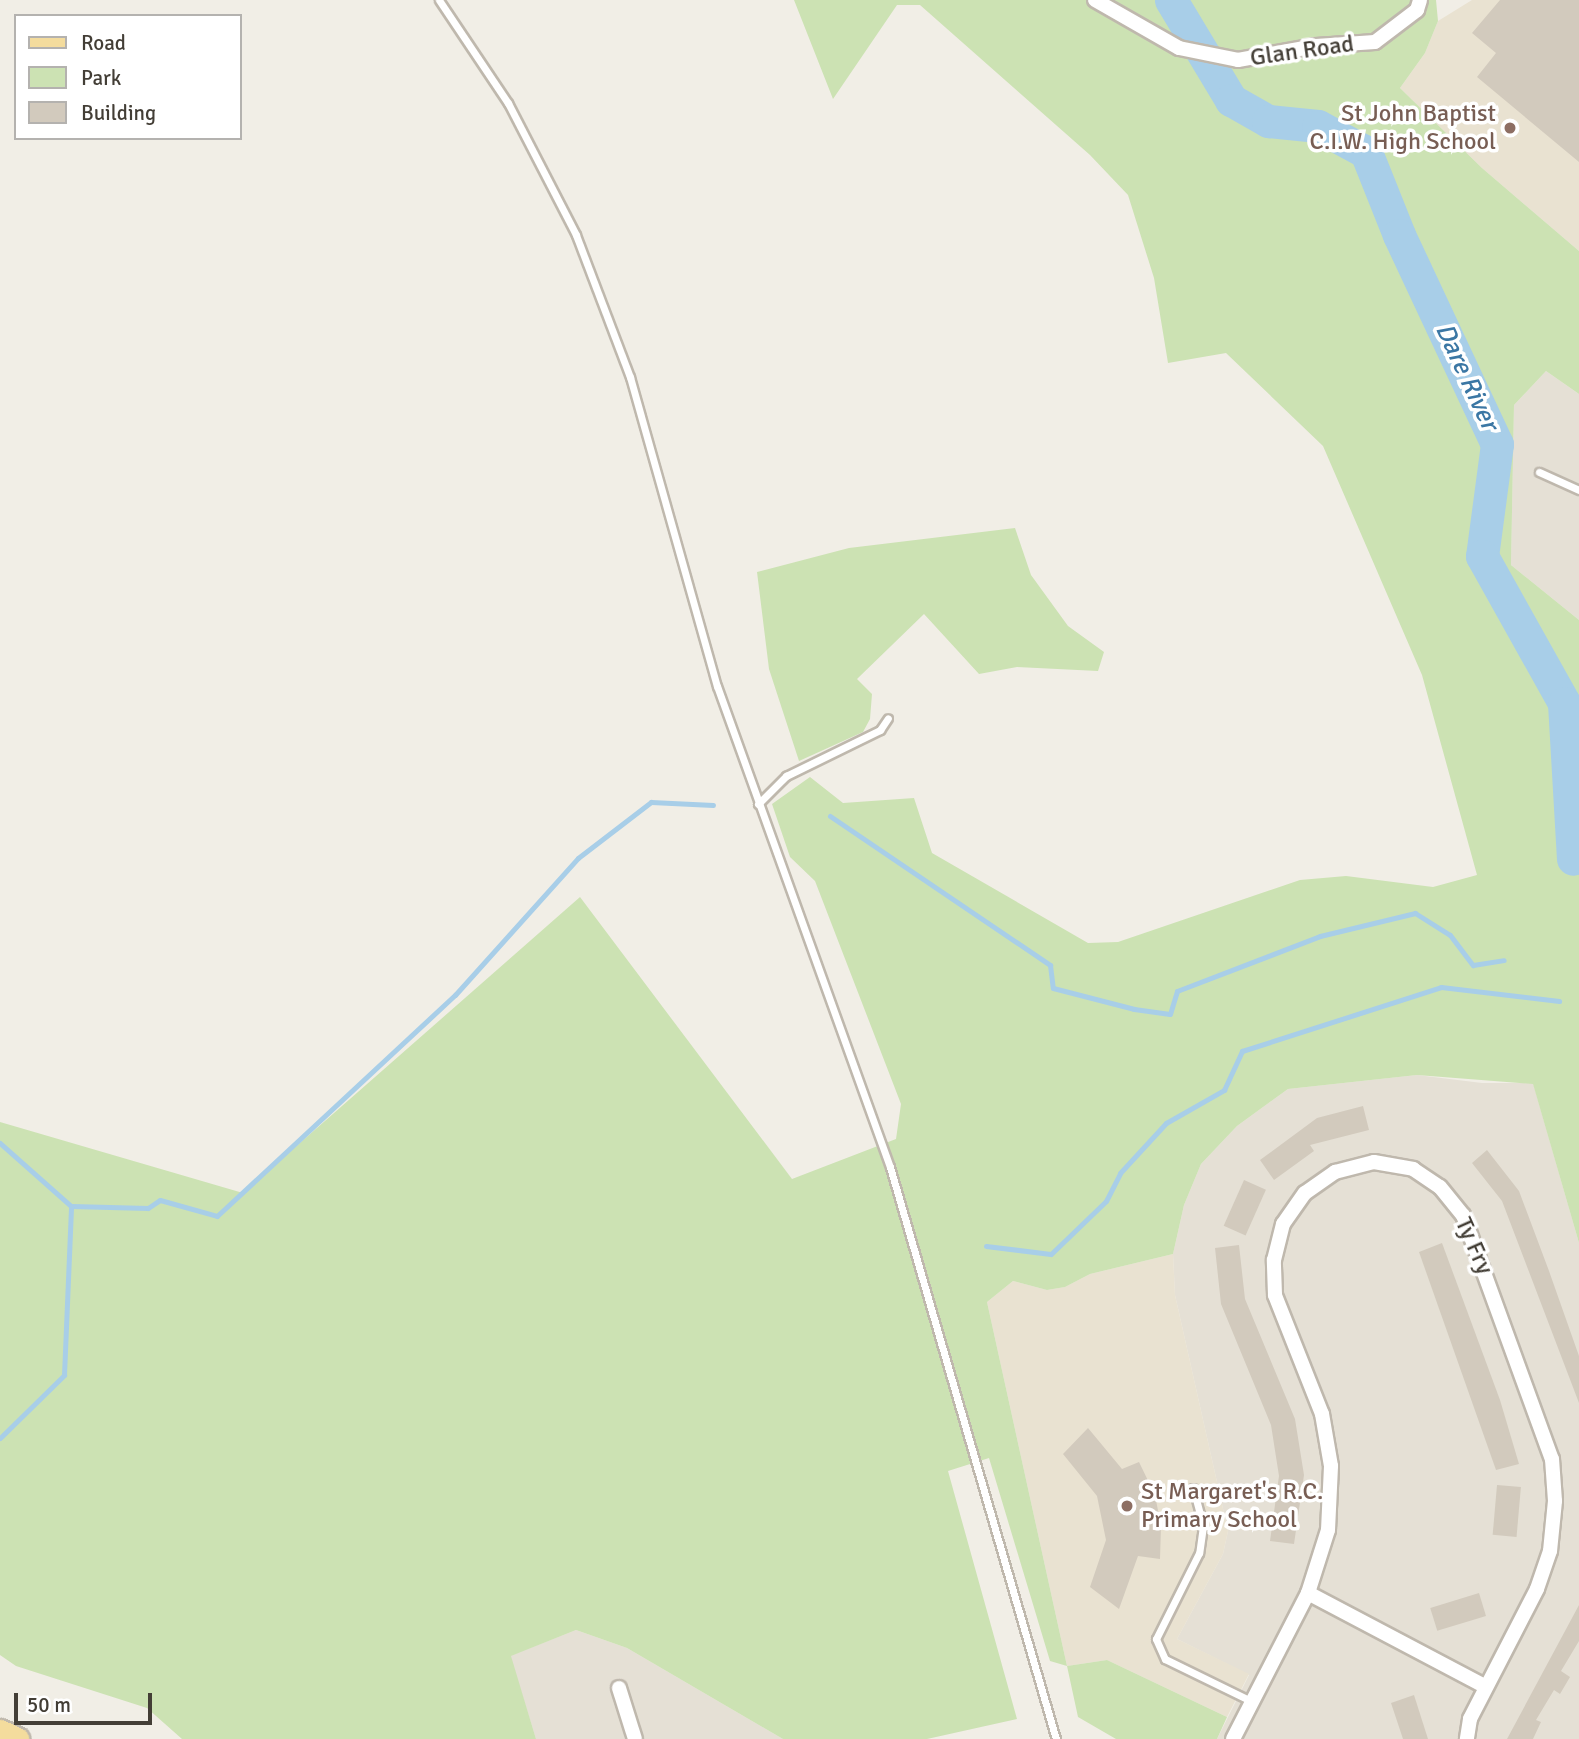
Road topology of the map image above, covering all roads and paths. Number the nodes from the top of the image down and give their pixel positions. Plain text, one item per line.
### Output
1 (439, 0) edge
2 (1095, 0) edge
3 (1420, 0) edge
4 (1539, 472) dead end
5 (1579, 490) edge
6 (888, 718) dead end
7 (758, 804) junction
8 (1193, 1488) dead end
9 (1308, 1593) junction
10 (1486, 1687) junction
11 (619, 1688) dead end
12 (1251, 1701) junction
13 (0, 1731) edge
14 (17, 1739) edge
15 (635, 1739) edge
16 (1056, 1739) edge
17 (1233, 1739) edge
18 (1467, 1739) edge

1 - 7 lane
2 - 3 street, Glan Road
4 - 5 lane
6 - 7 lane
7 - 16 lane
8 - 12 lane
9 - 10 street
9 - 10 street, Ty Fry
9 - 12 street, Ty Fry
10 - 18 street, Ty Fry
11 - 15 street
12 - 17 street, Ty Fry
13 - 14 main road

